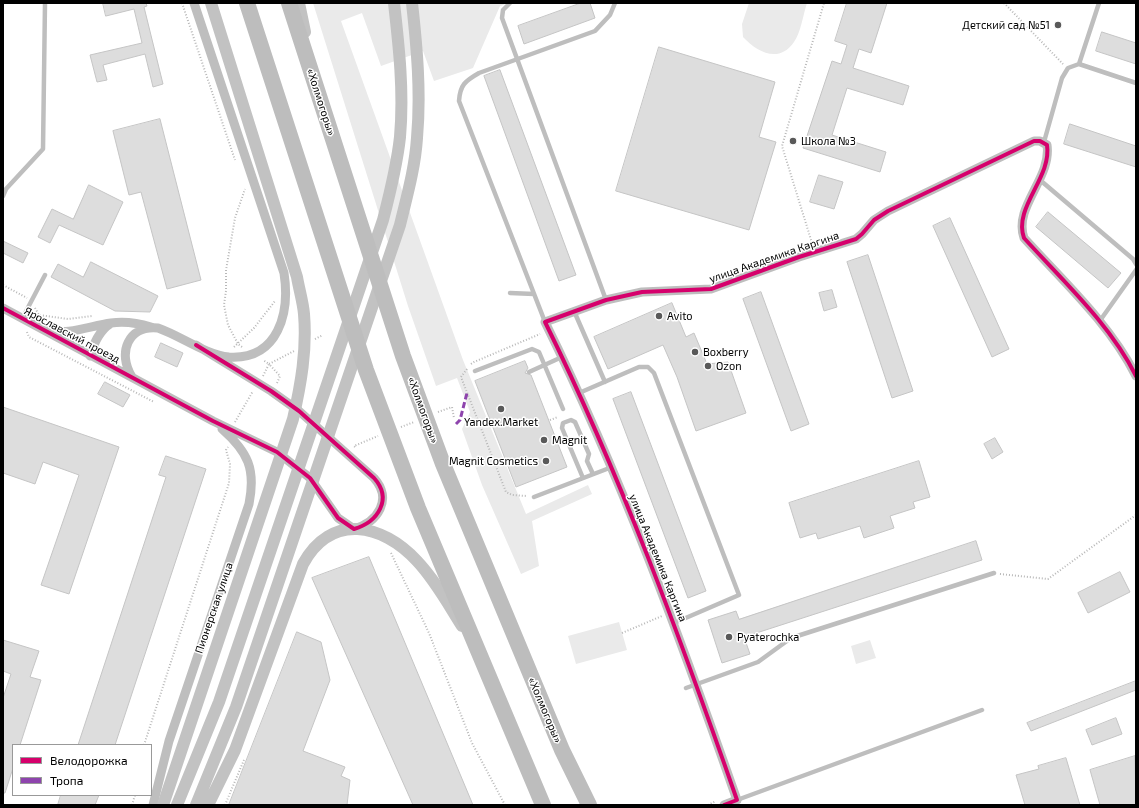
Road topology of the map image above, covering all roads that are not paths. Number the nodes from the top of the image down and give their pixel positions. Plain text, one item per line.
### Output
1 (45, 3) edge
2 (194, 3) edge
3 (211, 3) edge
4 (247, 3) edge
5 (289, 3) edge
6 (299, 3) edge
7 (394, 3) edge
8 (412, 3) edge
9 (510, 3) edge
10 (615, 3) edge
11 (1099, 3) edge
12 (517, 59) junction
13 (1079, 64) junction
14 (1136, 83) edge
15 (322, 107) junction
16 (1044, 142) junction
17 (1040, 180) junction
18 (3, 196) edge
19 (1136, 264) edge
20 (1136, 270) edge
21 (45, 275) dead end
22 (510, 293) dead end
23 (534, 294) junction
24 (606, 300) junction
25 (3, 308) edge
26 (574, 311) junction
27 (22, 319) junction
28 (544, 322) junction
29 (1099, 322) junction
30 (111, 323) junction
31 (33, 324) junction
32 (158, 328) junction
33 (196, 346) junction
34 (90, 356) junction
35 (562, 357) junction
36 (545, 365) junction
37 (475, 371) dead end
38 (529, 372) dead end
39 (1136, 376) edge
40 (132, 378) junction
41 (605, 382) junction
42 (579, 393) junction
43 (563, 409) dead end
44 (213, 421) junction
45 (612, 467) junction
46 (593, 474) junction
47 (582, 478) junction
48 (534, 497) road end
49 (354, 529) junction
50 (994, 573) road end
51 (674, 623) junction
52 (486, 667) junction
53 (696, 684) junction
54 (686, 688) dead end
55 (982, 710) dead end
56 (737, 800) junction
57 (153, 805) edge
58 (163, 805) edge
59 (177, 805) edge
60 (196, 805) edge
61 (208, 805) edge
62 (543, 805) edge
63 (589, 805) edge
64 (724, 805) edge

1 - 18 lane
2 - 33 street
3 - 58 main road, Пионерская улица
4 - 52 highway
5 - 15 highway, «Холмогоры»
6 - 15 main road
7 - 59 main road
8 - 60 main road
9 - 12 lane
10 - 12 lane
11 - 13 lane
12 - 23 lane
12 - 24 lane
13 - 14 lane
13 - 16 lane
15 - 63 highway, «Холмогоры»
16 - 17 street
16 - 24 street, улица Академика Каргина
17 - 19 lane
17 - 29 street
20 - 29 lane
21 - 27 lane
22 - 23 lane
23 - 28 lane
24 - 26 street, улица Академика Каргина
25 - 27 street, Ярославский проезд
26 - 28 street, улица Академика Каргина
26 - 41 lane
27 - 31 street, Ярославский проезд
28 - 35 street, улица Академика Каргина
29 - 39 street
30 - 31 street, Ярославский проезд
30 - 32 street, Ярославский проезд
30 - 34 street
31 - 34 street, Ярославский проезд
32 - 33 street, Ярославский проезд
32 - 40 street
33 - 49 street
34 - 40 street, Ярославский проезд
35 - 36 lane
35 - 42 street, улица Академика Каргина
36 - 37 lane
36 - 38 lane
36 - 43 lane
40 - 44 street, Ярославский проезд
41 - 42 lane
41 - 51 lane
42 - 45 street, улица Академика Каргина
44 - 49 street
44 - 57 street, Пионерская улица
45 - 46 lane
45 - 51 street, улица Академика Каргина
46 - 47 lane
46 - 47 lane
47 - 48 lane
49 - 52 main road
49 - 61 main road
50 - 53 lane
51 - 53 street, улица Академика Каргина
52 - 62 highway
53 - 54 lane
53 - 56 street, улица Академика Каргина
55 - 56 lane
56 - 64 street

